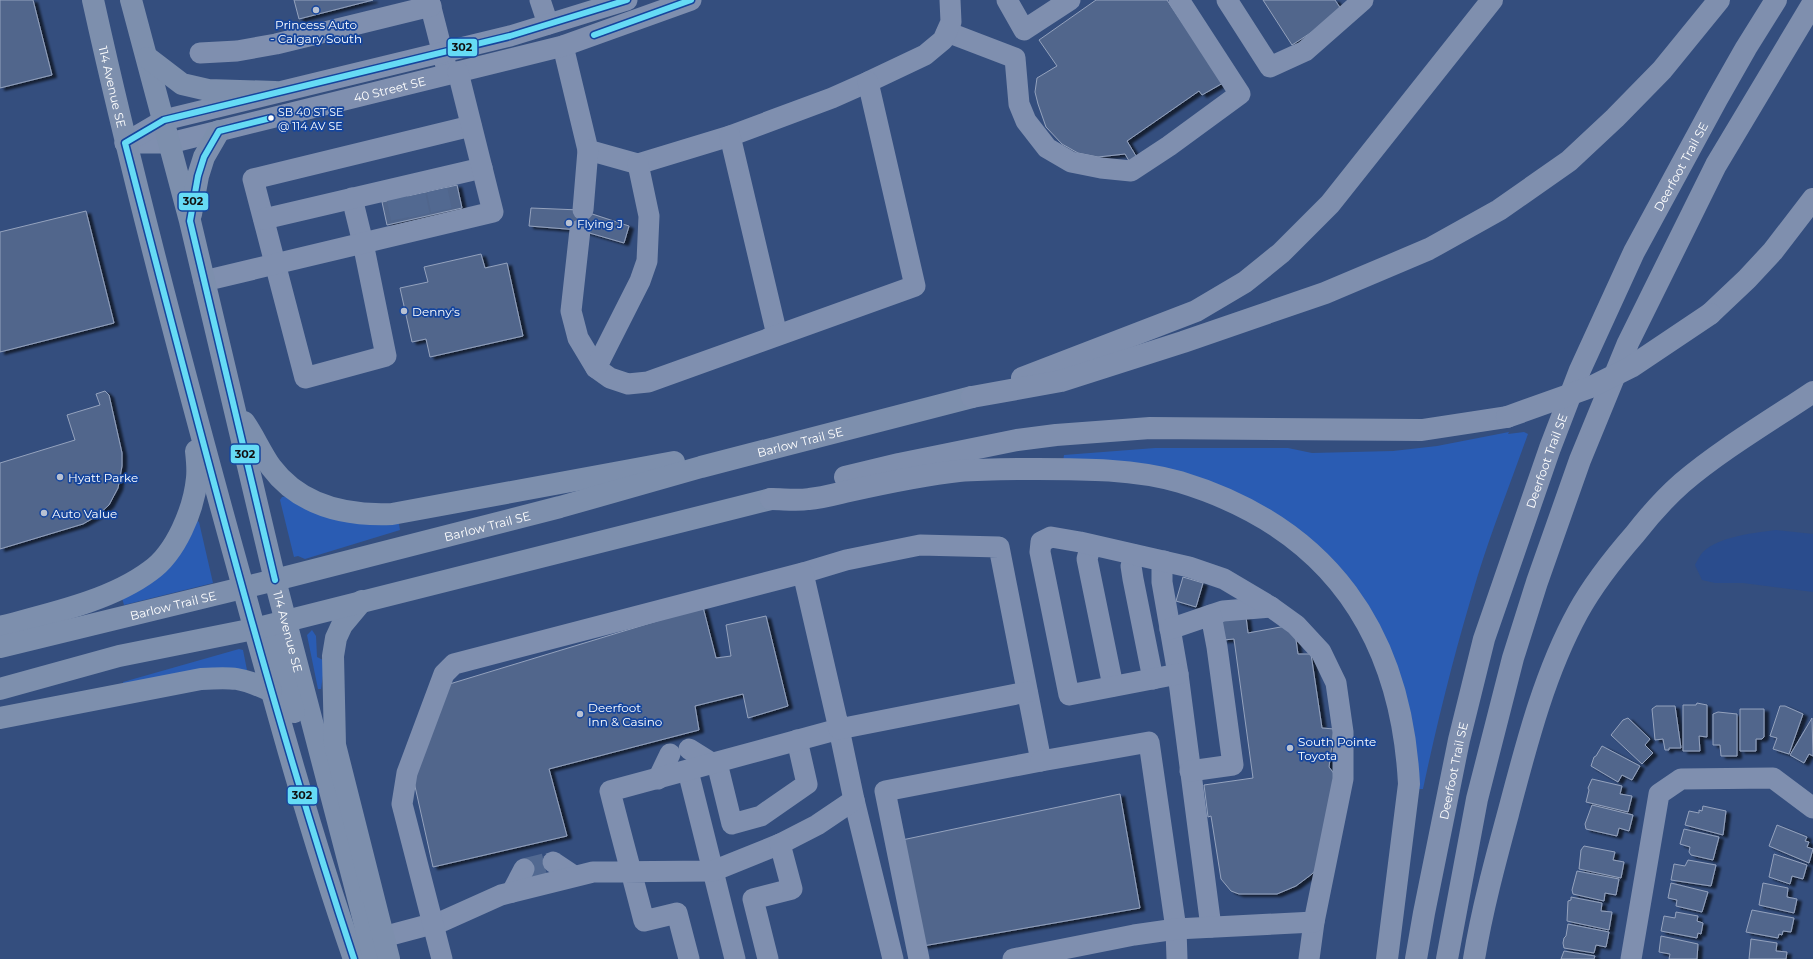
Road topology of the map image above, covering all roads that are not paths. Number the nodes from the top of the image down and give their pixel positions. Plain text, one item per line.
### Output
1 (93, 0) edge
2 (131, 0) edge
3 (540, 0) edge
4 (627, 0) edge
5 (691, 0) edge
6 (950, 0) edge
7 (1006, 0) edge
8 (1070, 0) edge
9 (1179, 0) edge
10 (1226, 0) edge
11 (1363, 0) edge
12 (1492, 0) edge
13 (1719, 0) edge
14 (1776, 0) edge
15 (430, 3) edge
16 (1813, 3) edge
17 (548, 24) junction
18 (1024, 30) junction
19 (947, 32) junction
20 (563, 46) junction
21 (443, 52) junction
22 (200, 53) dead end
23 (148, 58) junction
24 (1015, 58) junction
25 (453, 73) junction
26 (868, 82) junction
27 (275, 92) junction
28 (164, 120) junction
29 (471, 126) junction
30 (219, 131) junction
31 (730, 136) junction
32 (125, 143) junction
33 (170, 144) junction
34 (588, 150) junction
35 (638, 164) junction
36 (482, 168) junction
37 (352, 198) junction
38 (1813, 199) edge
39 (264, 219) junction
40 (190, 221) junction
41 (363, 243) junction
42 (275, 264) junction
43 (204, 281) junction
44 (777, 335) junction
45 (596, 368) junction
46 (1813, 392) edge
47 (972, 397) junction
48 (236, 411) junction
49 (194, 414) junction
50 (701, 468) junction
51 (771, 500) junction
52 (1091, 545) junction
53 (1135, 555) junction
54 (1164, 561) junction
55 (803, 573) junction
56 (275, 580) junction
57 (243, 588) junction
58 (362, 601) junction
59 (1271, 606) junction
60 (1211, 615) junction
61 (269, 625) junction
62 (0, 627) edge
63 (1170, 629) junction
64 (0, 647) edge
65 (1178, 674) junction
66 (1153, 679) junction
67 (1113, 686) junction
68 (0, 689) edge
69 (270, 691) junction
70 (1028, 692) junction
71 (0, 718) edge
72 (839, 729) junction
73 (797, 740) junction
74 (1041, 761) junction
75 (715, 763) junction
76 (688, 771) junction
77 (1190, 771) junction
78 (658, 779) junction
79 (854, 800) junction
80 (1813, 808) edge
81 (780, 844) junction
82 (554, 862) dead end
83 (524, 869) dead end
84 (631, 871) junction
85 (714, 871) junction
86 (574, 876) junction
87 (512, 892) junction
88 (1314, 922) junction
89 (433, 924) junction
90 (1211, 927) junction
91 (1176, 929) junction
92 (383, 937) junction
93 (354, 959) edge
94 (374, 959) edge
95 (389, 959) edge
96 (442, 959) edge
97 (689, 959) edge
98 (735, 959) edge
99 (768, 959) edge
100 (893, 959) edge
101 (919, 959) edge
102 (1013, 959) edge
103 (1177, 959) edge
104 (1309, 959) edge
105 (1387, 959) edge
106 (1416, 959) edge
107 (1447, 959) edge
108 (1474, 959) edge
109 (1630, 959) edge

1 - 32 main road, 114 Avenue SE
2 - 23 main road, 114 Avenue SE
3 - 17 street
4 - 17 street, 40 Street SE
5 - 20 street, 40 Street SE
6 - 19 street
7 - 18 street
8 - 18 street
9 - 24 street
10 - 11 street
12 - 47 highway
13 - 47 highway
14 - 106 highway, Deerfoot Trail SE
15 - 21 street
15 - 22 street
16 - 107 highway
17 - 21 street, 40 Street SE
18 - 24 street
19 - 24 street
19 - 26 street
20 - 25 street, 40 Street SE
20 - 34 street
21 - 25 street
21 - 27 street, 40 Street SE
23 - 27 main road
23 - 28 main road, 114 Avenue SE
25 - 29 street
25 - 30 street, 40 Street SE
26 - 31 street
26 - 44 street
27 - 28 street, 40 Street SE
28 - 32 street, 40 Street SE
28 - 33 main road, 114 Avenue SE
29 - 36 street
29 - 39 street
30 - 33 street, 40 Street SE
30 - 40 main road
31 - 35 street
31 - 44 street
32 - 33 street, 40 Street SE
32 - 49 main road, 114 Avenue SE
33 - 40 main road, 114 Avenue SE
34 - 35 street
34 - 45 street
35 - 45 street
36 - 37 street
36 - 41 street
37 - 39 street
37 - 41 street
38 - 51 highway, bridge
39 - 42 street
40 - 43 main road, 114 Avenue SE
41 - 42 street
41 - 42 street
42 - 43 street
43 - 48 main road, 114 Avenue SE
44 - 45 street
46 - 108 highway
47 - 50 main road, Barlow Trail SE
48 - 50 main road
48 - 56 main road, 114 Avenue SE
49 - 57 main road, 114 Avenue SE
49 - 62 main road
50 - 56 main road, Barlow Trail SE
51 - 58 main road
51 - 105 highway
52 - 53 street
52 - 67 street
52 - 67 street
53 - 54 street
53 - 66 street
54 - 59 street
54 - 63 street
55 - 70 street
55 - 72 street
55 - 89 street
56 - 57 main road, Barlow Trail SE
56 - 61 main road, 114 Avenue SE
57 - 61 main road, 114 Avenue SE
57 - 64 main road, Barlow Trail SE
58 - 61 main road
58 - 92 main road
59 - 60 street
59 - 88 street
60 - 63 street
60 - 77 street
61 - 68 main road
61 - 69 main road, 114 Avenue SE
61 - 94 main road
63 - 65 street
65 - 66 street
65 - 77 street
66 - 67 street
69 - 71 main road
69 - 93 main road, 114 Avenue SE
70 - 72 street
70 - 74 street
72 - 73 street
72 - 79 street
73 - 75 street
73 - 75 street
74 - 91 street
74 - 101 street
75 - 76 street
75 - 78 street
76 - 78 street
76 - 85 street
77 - 90 street
78 - 84 street
79 - 81 street
79 - 100 street
80 - 109 street
81 - 85 street
81 - 99 street
82 - 86 street
83 - 87 street
84 - 85 street
84 - 86 street
84 - 97 street
85 - 98 street
86 - 87 street
87 - 89 street
88 - 90 street
88 - 104 street
89 - 92 street
89 - 96 street
90 - 91 street
91 - 102 street
91 - 103 street
92 - 95 main road

